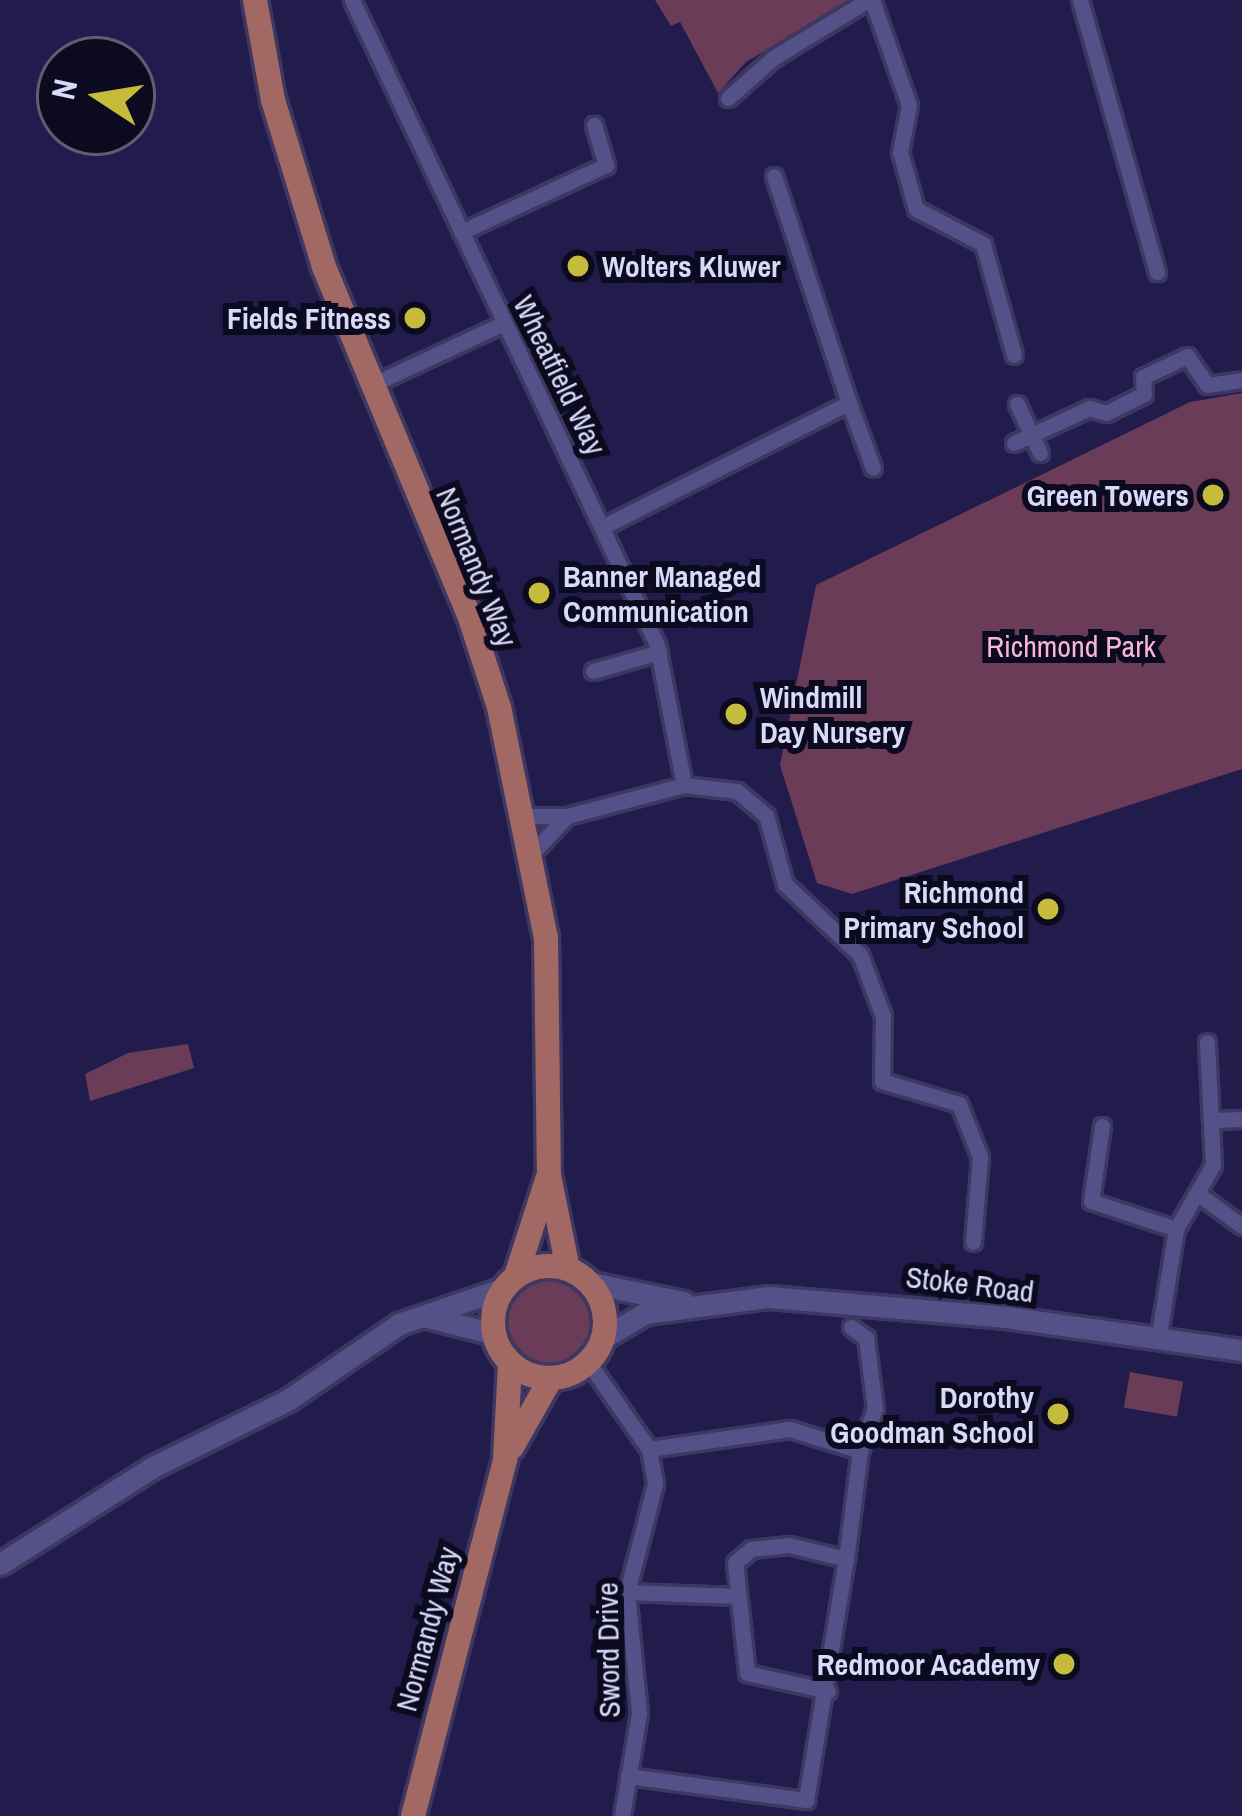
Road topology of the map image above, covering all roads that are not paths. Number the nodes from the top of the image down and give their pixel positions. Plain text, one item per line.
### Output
1 (255, 0) edge
2 (352, 0) edge
3 (870, 0) edge
4 (1080, 0) edge
5 (728, 98) dead end
6 (594, 125) dead end
7 (774, 176) dead end
8 (461, 232) junction
9 (1156, 272) dead end
10 (504, 323) junction
11 (1014, 356) dead end
12 (1242, 380) edge
13 (370, 386) junction
14 (850, 403) junction
15 (1017, 404) dead end
16 (1032, 435) junction
17 (1014, 443) dead end
18 (1040, 452) dead end
19 (873, 468) dead end
20 (604, 526) junction
21 (659, 652) junction
22 (593, 670) dead end
23 (684, 785) junction
24 (524, 816) junction
25 (567, 816) junction
26 (532, 853) junction
27 (1207, 1042) dead end
28 (1242, 1119) edge
29 (1211, 1120) junction
30 (1102, 1126) dead end
31 (549, 1175) junction
32 (1198, 1195) junction
33 (1242, 1226) edge
34 (1176, 1229) junction
35 (973, 1242) dead end
36 (568, 1269) junction
37 (510, 1282) junction
38 (590, 1283) junction
39 (689, 1304) junction
40 (417, 1316) junction
41 (850, 1327) dead end
42 (494, 1334) junction
43 (603, 1338) junction
44 (1158, 1340) junction
45 (1242, 1350) edge
46 (588, 1362) junction
47 (510, 1363) junction
48 (551, 1378) junction
49 (649, 1448) junction
50 (860, 1451) junction
51 (505, 1460) junction
52 (846, 1559) junction
53 (0, 1564) edge
54 (627, 1592) junction
55 (738, 1596) junction
56 (828, 1691) junction
57 (628, 1776) junction
58 (413, 1816) edge
59 (622, 1816) edge

1 - 13 main road, Normandy Way
2 - 8 street, Wheatfield Way
3 - 5 street
3 - 11 street
4 - 9 street
6 - 8 street
7 - 14 street
8 - 10 street, Wheatfield Way
10 - 13 street
10 - 20 street, Wheatfield Way
12 - 16 street
13 - 24 main road, Normandy Way
14 - 19 street
14 - 20 street
15 - 16 street
16 - 17 street
16 - 18 street
20 - 21 street, Wheatfield Way
21 - 22 street
21 - 23 street, Wheatfield Way
23 - 25 street
23 - 35 street
24 - 25 street
24 - 26 main road, Normandy Way
25 - 26 street
26 - 31 main road, Normandy Way
27 - 29 street
28 - 29 street
29 - 32 street
30 - 34 street
31 - 36 main road, Normandy Way
31 - 37 main road, Normandy Way
32 - 33 street
32 - 34 street
34 - 44 street
36 - 37 main road
36 - 38 main road
37 - 40 street
37 - 42 main road
38 - 39 street, Stoke Road
38 - 43 main road
39 - 43 street, Stoke Road
39 - 44 street, Stoke Road
40 - 42 street
40 - 53 street
41 - 50 street
42 - 47 main road
43 - 46 main road
44 - 45 street, Stoke Road
46 - 48 main road
46 - 49 street
47 - 48 main road
47 - 51 main road, Normandy Way
48 - 51 main road, Normandy Way
49 - 50 street
49 - 54 street, Sword Drive
50 - 52 street
51 - 58 main road, Normandy Way
52 - 55 street
52 - 56 street
54 - 55 street
54 - 57 street, Sword Drive
55 - 56 street
56 - 57 street
57 - 59 street, Sword Drive

